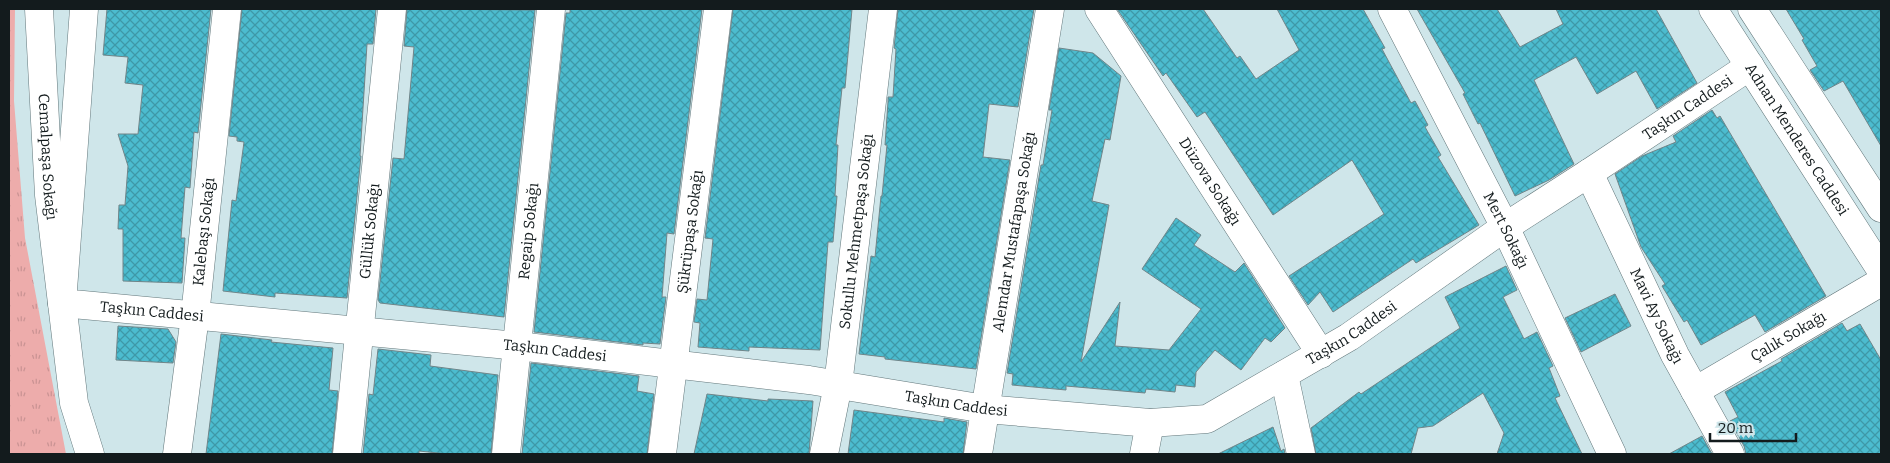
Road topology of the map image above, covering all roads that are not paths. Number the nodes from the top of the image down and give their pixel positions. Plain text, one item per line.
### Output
1 (39, 9) edge
2 (84, 9) edge
3 (227, 9) edge
4 (392, 9) edge
5 (551, 9) edge
6 (718, 9) edge
7 (883, 9) edge
8 (1050, 9) edge
9 (1099, 9) edge
10 (1392, 9) edge
11 (1713, 9) edge
12 (1752, 9) edge
13 (1750, 66) junction
14 (1589, 173) junction
15 (1881, 208) edge
16 (1505, 226) junction
17 (1881, 270) edge
18 (1881, 282) edge
19 (62, 303) junction
20 (195, 316) junction
21 (360, 331) junction
22 (518, 346) junction
23 (1320, 354) junction
24 (673, 364) junction
25 (1284, 375) junction
26 (838, 385) junction
27 (1695, 391) junction
28 (985, 410) junction
29 (1150, 423) junction
30 (90, 454) edge
31 (177, 454) edge
32 (347, 454) edge
33 (506, 454) edge
34 (662, 454) edge
35 (824, 454) edge
36 (978, 454) edge
37 (1144, 454) edge
38 (1301, 454) edge
39 (1612, 454) edge
40 (1730, 454) edge

1 - 19 street, Cemalpaşa Sokağı
2 - 19 street, Cemalpaşa Sokağı
3 - 20 street, Kalebaşı Sokağı
4 - 21 street, Güllük Sokağı
5 - 22 street, Regaip Sokağı
6 - 24 street, Şükrüpaşa Sokağı
7 - 26 street, Sokullu Mehmetpaşa Sokağı
8 - 28 street, Alemdar Mustafapaşa Sokağı
9 - 23 street, Düzova Sokağı
10 - 16 street, Mert Sokağı
11 - 13 street, Adnan Menderes Caddesi
12 - 15 street
13 - 14 street, Taşkın Caddesi
13 - 17 street, Adnan Menderes Caddesi
14 - 16 street, Taşkın Caddesi
14 - 27 street, Mavi Ay Sokağı
16 - 23 street, Taşkın Caddesi
16 - 39 street, Mert Sokağı
18 - 27 street, Çalık Sokağı
19 - 20 street, Taşkın Caddesi
19 - 30 street, Cemalpaşa Sokağı
20 - 21 street, Taşkın Caddesi
20 - 31 street, Kalebaşı Sokağı
21 - 22 street, Taşkın Caddesi
21 - 32 street, Güllük Sokağı
22 - 24 street, Taşkın Caddesi
22 - 33 street, Regaip Sokağı
23 - 25 street, Taşkın Caddesi
24 - 26 street, Taşkın Caddesi
24 - 34 street, Şükrüpaşa Sokağı
25 - 29 street, Taşkın Caddesi
25 - 38 street
26 - 28 street, Taşkın Caddesi
26 - 35 street, Sokullu Mehmetpaşa Sokağı
27 - 40 street, Mavi Ay Sokağı
28 - 29 street, Taşkın Caddesi
28 - 36 street, Alemdar Mustafapaşa Sokağı
29 - 37 street

